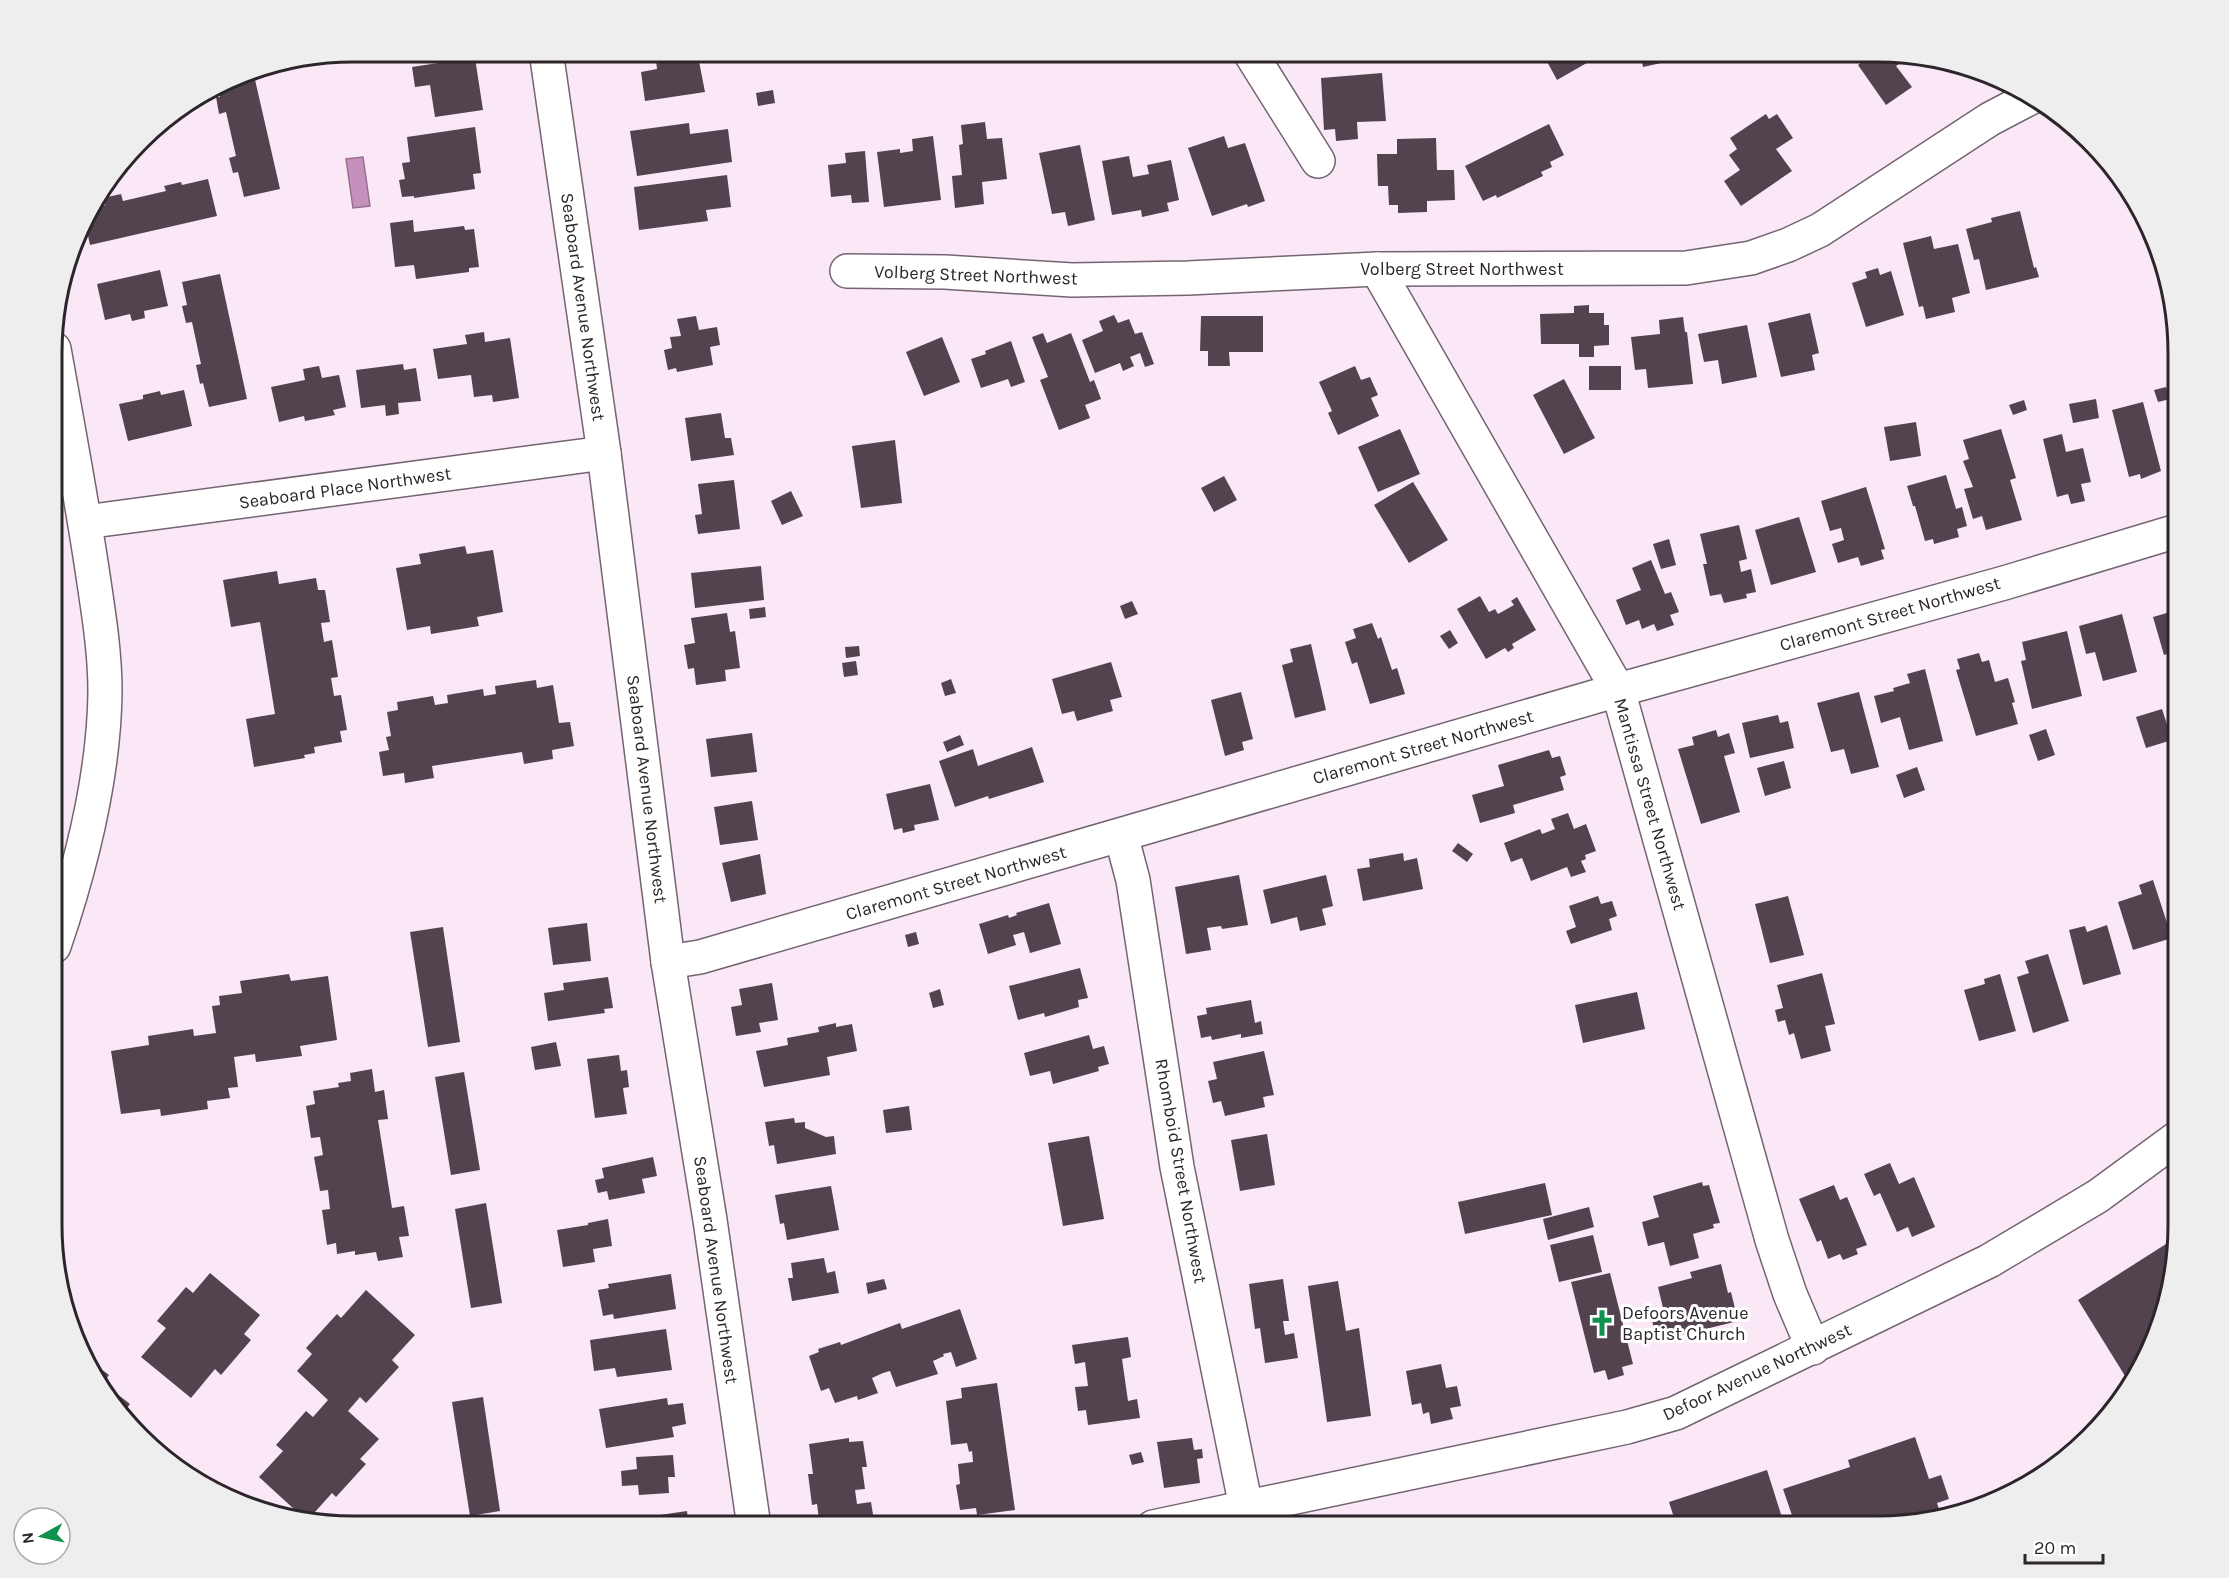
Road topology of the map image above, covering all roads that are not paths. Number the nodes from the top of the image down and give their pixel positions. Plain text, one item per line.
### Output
1 (548, 62) edge
2 (1256, 62) edge
3 (2024, 101) edge
4 (1317, 161) dead end
5 (1377, 269) junction
6 (848, 271) dead end
7 (62, 394) edge
8 (604, 453) junction
9 (85, 522) junction
10 (2168, 534) edge
11 (1618, 690) junction
12 (1121, 835) junction
13 (62, 923) edge
14 (668, 962) junction
15 (2168, 1145) edge
16 (1813, 1348) junction
17 (752, 1516) edge
18 (1249, 1516) edge
19 (1253, 1516) edge

1 - 8 street, Seaboard Avenue Northwest
2 - 4 street
3 - 5 street, Volberg Street Northwest
5 - 6 street, Volberg Street Northwest
5 - 11 street, Mantissa Street Northwest
7 - 9 street
8 - 9 street, Seaboard Place Northwest
8 - 14 street, Seaboard Avenue Northwest
9 - 13 street
10 - 11 street, Claremont Street Northwest
11 - 12 street, Claremont Street Northwest
11 - 16 street, Mantissa Street Northwest
12 - 14 street, Claremont Street Northwest
12 - 18 street, Rhomboid Street Northwest
14 - 17 street, Seaboard Avenue Northwest
15 - 16 street, Defoor Avenue Northwest
16 - 19 street, Defoor Avenue Northwest

